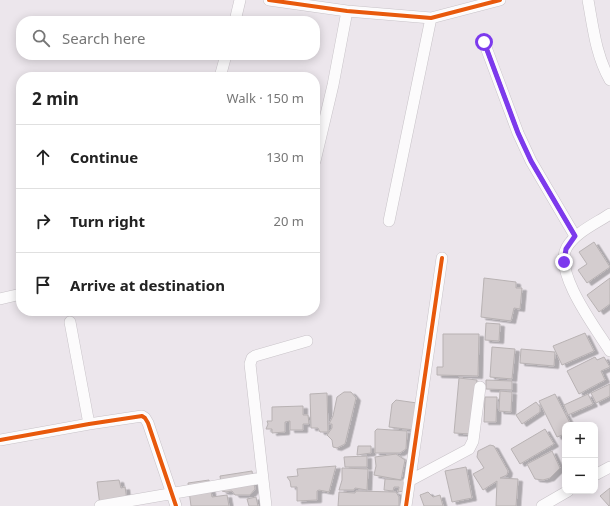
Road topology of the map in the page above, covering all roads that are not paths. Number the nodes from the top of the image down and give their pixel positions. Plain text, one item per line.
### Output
1 (240, 0) edge
2 (269, 0) edge
3 (500, 0) edge
4 (588, 0) edge
5 (347, 11) junction
6 (236, 16) edge
7 (431, 18) junction
8 (484, 42) dead end
9 (225, 60) edge
10 (221, 72) edge
11 (610, 80) edge
12 (320, 140) edge
13 (610, 214) edge
14 (389, 221) dead end
15 (575, 236) junction
16 (442, 258) dead end
17 (16, 295) edge
18 (0, 299) edge
19 (70, 322) dead end
20 (308, 341) dead end
21 (610, 351) edge
22 (480, 387) dead end
23 (89, 424) junction
24 (0, 440) edge
25 (610, 467) edge
26 (598, 473) edge
27 (256, 479) dead end
28 (409, 481) junction
29 (563, 494) edge
30 (100, 506) edge
31 (176, 506) edge
32 (266, 506) edge
33 (406, 506) edge
34 (542, 506) edge

1 - 6 street
2 - 5 street
3 - 7 street
4 - 11 street
5 - 7 street
5 - 12 street
7 - 14 street
8 - 15 street
9 - 10 street
13 - 15 street
15 - 21 street
16 - 28 street
17 - 18 street
19 - 23 street
20 - 32 street
22 - 28 street
23 - 24 street
23 - 31 street
25 - 26 street
27 - 30 street
28 - 33 street
29 - 34 street

